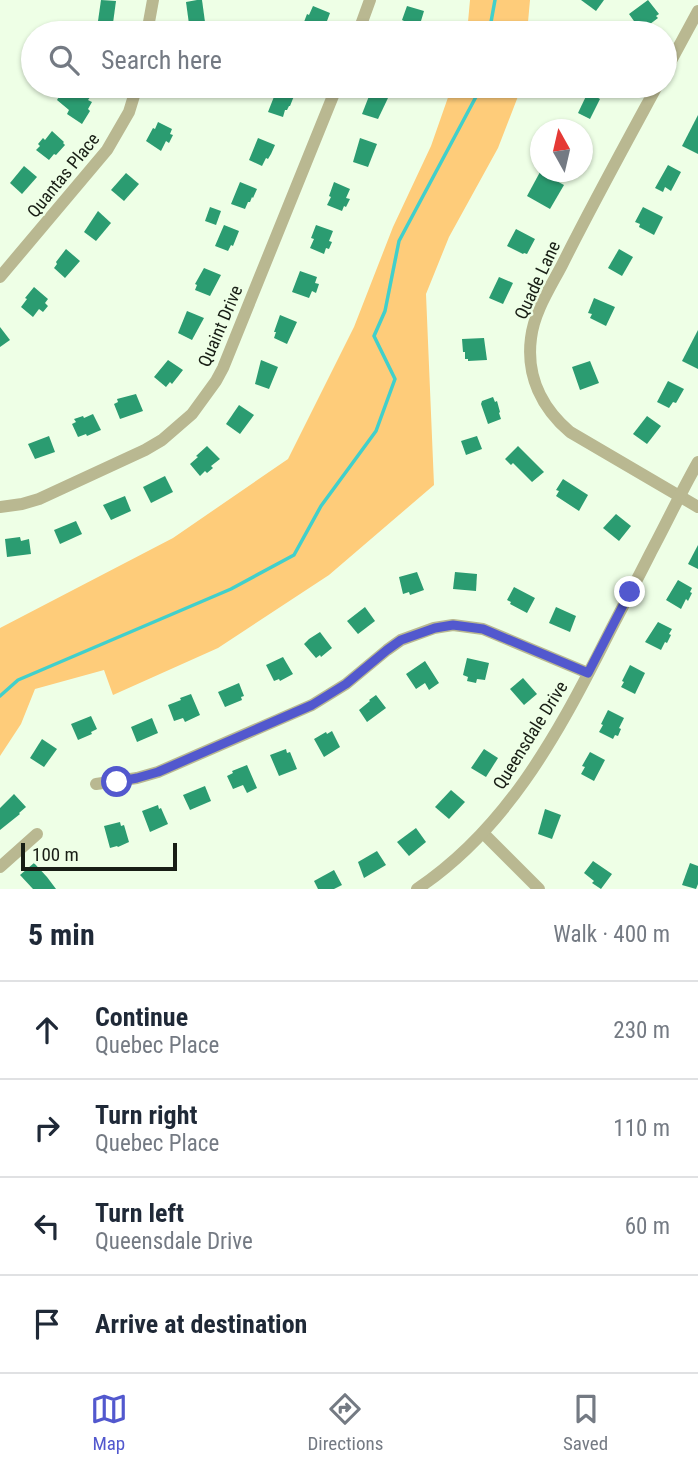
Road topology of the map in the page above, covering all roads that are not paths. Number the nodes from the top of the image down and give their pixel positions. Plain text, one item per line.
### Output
1 (152, 0) edge
2 (370, 0) edge
3 (698, 11) edge
4 (149, 21) edge
5 (362, 21) edge
6 (677, 50) edge
7 (133, 98) edge
8 (332, 98) edge
9 (651, 98) edge
10 (0, 277) edge
11 (698, 463) edge
12 (678, 496) junction
13 (0, 507) edge
14 (698, 507) edge
15 (588, 673) junction
16 (96, 784) dead end
17 (483, 833) junction
18 (37, 834) dead end
19 (0, 867) edge
20 (416, 889) edge
21 (539, 889) edge

1 - 4 street
2 - 5 street
3 - 6 street
7 - 10 street, Quantas Place
8 - 13 street, Quaint Drive
9 - 12 street, Quade Lane
11 - 12 street, Queensdale Drive
12 - 14 street, Quade Lane
12 - 15 street, Queensdale Drive
15 - 16 street
15 - 17 street, Queensdale Drive
17 - 20 street, Queensdale Drive
17 - 21 street
18 - 19 street

